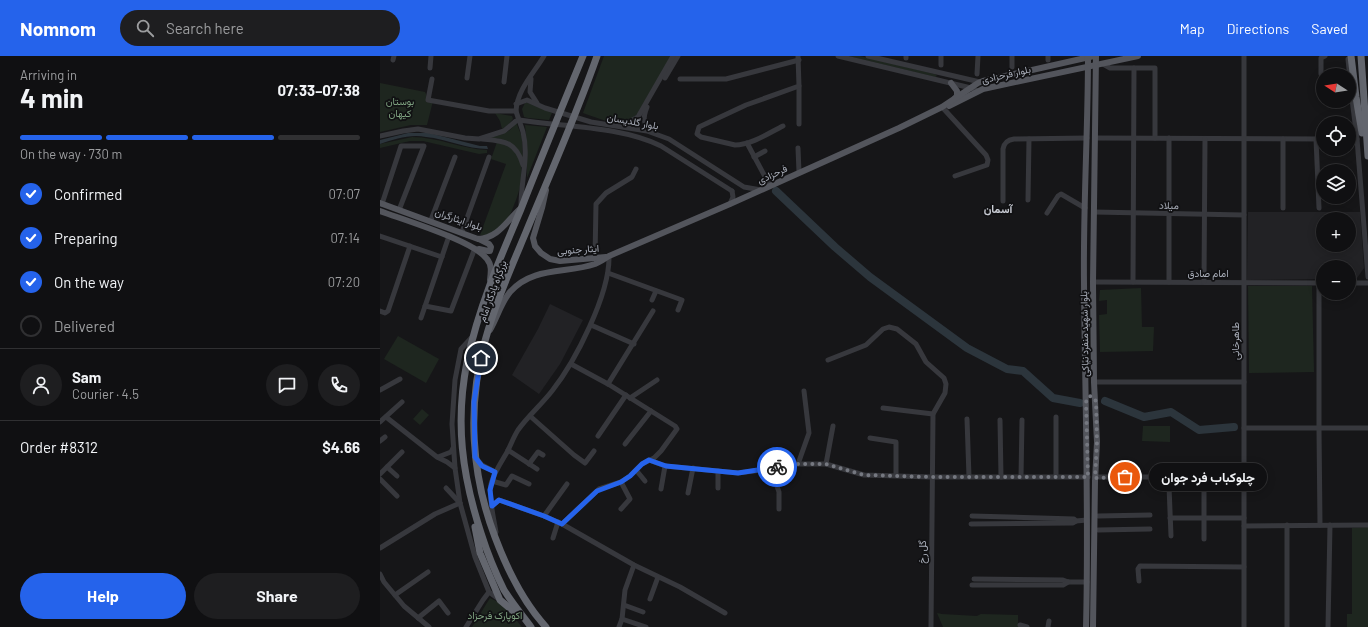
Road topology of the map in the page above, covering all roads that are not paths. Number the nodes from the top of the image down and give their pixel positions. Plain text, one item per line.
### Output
1 (431, 56) edge
2 (470, 56) edge
3 (507, 56) edge
4 (544, 56) edge
5 (582, 56) edge
6 (598, 56) edge
7 (673, 56) edge
8 (678, 56) edge
9 (838, 56) edge
10 (868, 56) edge
11 (941, 56) edge
12 (978, 56) edge
13 (1012, 56) edge
14 (1091, 56) edge
15 (1138, 56) edge
16 (1244, 56) edge
17 (1325, 56) edge
18 (1348, 56) edge
19 (1351, 56) edge
20 (1361, 56) edge
21 (798, 58) edge
22 (1100, 64) junction
23 (941, 65) dead end
24 (1058, 65) junction
25 (1088, 66) junction
26 (1012, 67) dead end
27 (430, 68) dead end
28 (1134, 68) junction
29 (1321, 68) edge
30 (1349, 68) edge
31 (1060, 72) junction
32 (940, 73) junction
33 (977, 74) dead end
34 (532, 75) junction
35 (467, 78) dead end
36 (432, 79) dead end
37 (680, 79) dead end
38 (939, 80) junction
39 (504, 82) dead end
40 (980, 82) junction
41 (951, 83) junction
42 (799, 86) junction
43 (971, 88) junction
44 (978, 91) junction
45 (955, 98) junction
46 (516, 104) junction
47 (539, 105) junction
48 (942, 107) junction
49 (1352, 108) edge
50 (516, 111) junction
51 (519, 120) junction
52 (799, 124) dead end
53 (613, 126) junction
54 (783, 126) dead end
55 (660, 135) junction
56 (380, 136) edge
57 (1087, 138) junction
58 (1095, 138) junction
59 (1134, 138) junction
60 (1155, 138) junction
61 (1169, 138) junction
62 (479, 139) junction
63 (1029, 139) junction
64 (1205, 139) junction
65 (1244, 139) junction
66 (1283, 139) junction
67 (1316, 139) edge
68 (1357, 139) joint
69 (747, 143) junction
70 (798, 148) dead end
71 (765, 151) dead end
72 (1368, 153) edge
73 (1317, 156) edge
74 (1368, 156) edge
75 (455, 157) dead end
76 (489, 157) dead end
77 (754, 157) junction
78 (524, 169) junction
79 (636, 169) dead end
80 (799, 172) junction
81 (956, 176) dead end
82 (548, 179) junction
83 (737, 183) junction
84 (770, 186) junction
85 (761, 190) junction
86 (732, 191) junction
87 (1028, 200) dead end
88 (1003, 201) dead end
89 (381, 203) edge
90 (730, 204) junction
91 (521, 208) junction
92 (1085, 208) junction
93 (1283, 208) dead end
94 (1319, 208) dead end
95 (399, 210) junction
96 (380, 211) edge
97 (1094, 212) junction
98 (1047, 213) dead end
99 (1134, 213) junction
100 (1169, 214) junction
101 (1204, 214) junction
102 (1244, 215) junction
103 (431, 220) junction
104 (462, 232) junction
105 (380, 236) edge
106 (449, 236) junction
107 (478, 239) junction
108 (1094, 245) junction
109 (410, 246) junction
110 (1084, 247) junction
111 (475, 248) junction
112 (609, 256) junction
113 (442, 257) junction
114 (595, 257) junction
115 (608, 273) junction
116 (1368, 277) edge
117 (1093, 282) junction
118 (1133, 282) junction
119 (1169, 282) junction
120 (1204, 282) junction
121 (1244, 282) junction
122 (1316, 283) edge
123 (1356, 283) edge
124 (1368, 283) edge
125 (489, 289) junction
126 (656, 291) junction
127 (652, 300) dead end
128 (1321, 300) edge
129 (425, 306) junction
130 (678, 310) dead end
131 (380, 311) edge
132 (653, 311) dead end
133 (421, 318) dead end
134 (591, 325) junction
135 (474, 335) junction
136 (485, 340) junction
137 (634, 344) junction
138 (828, 360) dead end
139 (571, 364) junction
140 (400, 379) dead end
141 (657, 380) dead end
142 (1094, 382) junction
143 (1244, 382) junction
144 (608, 384) junction
145 (380, 390) edge
146 (804, 392) dead end
147 (628, 397) junction
148 (1096, 401) junction
149 (402, 402) dead end
150 (1086, 402) junction
151 (883, 408) dead end
152 (651, 411) junction
153 (933, 414) junction
154 (530, 416) junction
155 (386, 417) junction
156 (1056, 417) dead end
157 (967, 419) dead end
158 (1000, 420) dead end
159 (1022, 420) dead end
160 (380, 422) edge
161 (833, 426) dead end
162 (1244, 428) junction
163 (1368, 428) edge
164 (1318, 429) junction
165 (385, 436) dead end
166 (598, 436) dead end
167 (870, 438) dead end
168 (380, 441) edge
169 (625, 444) dead end
170 (453, 448) junction
171 (508, 450) junction
172 (594, 451) dead end
173 (402, 452) dead end
174 (543, 456) dead end
175 (437, 457) junction
176 (475, 457) junction
177 (649, 460) junction
178 (529, 464) junction
179 (798, 464) junction
180 (826, 464) junction
181 (666, 466) junction
182 (387, 467) junction
183 (455, 468) junction
184 (693, 468) junction
185 (537, 469) dead end
186 (771, 469) junction
187 (636, 470) junction
188 (718, 471) junction
189 (495, 472) junction
190 (380, 474) edge
191 (398, 476) dead end
192 (896, 476) junction
193 (931, 477) junction
194 (968, 477) junction
195 (1001, 477) junction
196 (1021, 477) junction
197 (1056, 477) junction
198 (1088, 477) junction
199 (1244, 477) junction
200 (380, 479) edge
201 (1095, 479) junction
202 (492, 481) junction
203 (645, 481) dead end
204 (621, 482) junction
205 (529, 484) dead end
206 (567, 484) dead end
207 (1169, 486) dead end
208 (446, 488) dead end
209 (718, 488) dead end
210 (661, 489) dead end
211 (1204, 491) dead end
212 (688, 493) dead end
213 (396, 496) dead end
214 (460, 503) junction
215 (492, 506) junction
216 (621, 509) dead end
217 (779, 509) dead end
218 (473, 510) junction
219 (1150, 515) dead end
220 (544, 516) junction
221 (972, 516) dead end
222 (1098, 516) junction
223 (1170, 518) junction
224 (1204, 518) junction
225 (1244, 518) junction
226 (1087, 520) junction
227 (1076, 521) junction
228 (560, 523) junction
229 (971, 524) dead end
230 (1287, 525) junction
231 (1320, 525) junction
232 (1330, 525) junction
233 (1368, 525) edge
234 (1244, 526) junction
235 (1150, 529) dead end
236 (1098, 530) junction
237 (1170, 536) dead end
238 (553, 538) dead end
239 (1204, 539) dead end
240 (497, 543) junction
241 (380, 548) edge
242 (634, 565) junction
243 (1244, 567) junction
244 (428, 572) dead end
245 (380, 574) edge
246 (658, 577) junction
247 (974, 579) dead end
248 (1139, 581) dead end
249 (1068, 582) junction
250 (1087, 582) junction
251 (972, 585) dead end
252 (489, 592) junction
253 (395, 595) junction
254 (650, 599) dead end
255 (500, 600) junction
256 (624, 605) junction
257 (643, 612) dead end
258 (448, 613) dead end
259 (725, 613) dead end
260 (418, 618) junction
261 (622, 619) junction
262 (1049, 621) dead end
263 (529, 625) edge
264 (1020, 625) dead end
265 (429, 627) edge
266 (466, 627) edge
267 (546, 627) edge
268 (619, 627) edge
269 (646, 627) edge
270 (931, 627) edge
271 (1027, 627) edge
272 (1048, 627) edge
273 (1086, 627) edge
274 (1093, 627) edge
275 (1244, 627) edge
276 (1287, 627) edge
277 (1328, 627) edge

1 - 27 street
2 - 35 street
3 - 39 street
4 - 34 street
5 - 91 highway, بزرگراه یادگار امام
6 - 82 highway, بزرگراه یادگار امام
7 - 53 street
8 - 55 street
9 - 38 street
10 - 32 street
11 - 23 street
12 - 33 street
13 - 26 street
14 - 22 main road, بلوار شهید منفرد نیاکی
14 - 24 main road, بلوار فرحزادی
14 - 25 main road, بلوار شهید منفرد نیاکی
15 - 22 main road
16 - 65 street, طاهرخانی
17 - 29 street
18 - 30 street
19 - 72 highway
20 - 72 highway
21 - 37 street
21 - 42 street
22 - 25 main road, بلوار فرحزادی
22 - 28 street
22 - 58 main road, بلوار شهید منفرد نیاکی
24 - 31 main road
24 - 40 main road, بلوار فرحزادی
25 - 31 main road, بلوار فرحزادی
25 - 57 main road, بلوار شهید منفرد نیاکی
28 - 59 street
28 - 60 street
31 - 44 main road, بلوار فرحزادی
32 - 38 street
32 - 40 street
34 - 46 street
34 - 47 street
36 - 50 street
38 - 41 street
40 - 43 main road, بلوار فرحزادی
41 - 43 street
41 - 45 main road
42 - 52 street
42 - 69 street
43 - 44 street
43 - 45 main road, بلوار فرحزادی
44 - 48 main road, بلوار فرحزادی
45 - 48 main road, بلوار فرحزادی
46 - 47 street, بلوار گلدیسان
46 - 50 street
47 - 53 street, بلوار گلدیسان
48 - 80 main road, فرحزادی
48 - 81 street
49 - 68 street
50 - 51 street
51 - 62 street
51 - 78 street
51 - 86 street, بلوار گلدیسان
53 - 55 street, بلوار گلدیسان
54 - 69 street
55 - 83 street, بلوار گلدیسان
56 - 62 street
57 - 63 street
57 - 92 main road, بلوار شهید منفرد نیاکی
58 - 59 street
58 - 97 main road, بلوار شهید منفرد نیاکی
59 - 60 street
59 - 99 street
60 - 61 street
61 - 64 street
61 - 100 street
62 - 78 street
63 - 87 street
63 - 88 street
64 - 65 street
64 - 101 street
65 - 66 street
65 - 102 street, طاهرخانی
66 - 67 street
66 - 93 street
68 - 116 street
69 - 77 street
70 - 80 street
71 - 77 street
72 - 74 highway
73 - 94 street
75 - 103 street
76 - 104 street
77 - 84 street
78 - 91 street
79 - 114 street
80 - 84 main road, فرحزادی
82 - 114 main road, ایثار جنوبی
82 - 136 highway, بزرگراه یادگار امام
83 - 85 street, بلوار گلدیسان
83 - 86 street
84 - 85 main road, فرحزادی
85 - 90 main road, فرحزادی
86 - 90 street
89 - 95 main road, بلوار ایثارگران
89 - 95 street
90 - 112 main road, فرحزادی
91 - 107 main road, بلوار ایثارگران
91 - 125 highway, بزرگراه یادگار امام
92 - 98 street
92 - 110 main road, بلوار شهید منفرد نیاکی
95 - 103 main road, بلوار ایثارگران
96 - 106 main road, بلوار ایثارگران
97 - 99 street, میلاد
97 - 108 main road, بلوار شهید منفرد نیاکی
99 - 100 street, میلاد
99 - 118 street
100 - 101 street, میلاد
100 - 119 street
101 - 102 street, میلاد
101 - 120 street
102 - 121 street, طاهرخانی
103 - 104 main road, بلوار ایثارگران
104 - 107 main road, بلوار ایثارگران
105 - 109 street
106 - 111 main road, بلوار ایثارگران
106 - 113 street
107 - 111 main road
108 - 110 main road
108 - 117 main road, بلوار شهید منفرد نیاکی
109 - 113 street
109 - 131 street
110 - 150 main road, بلوار شهید منفرد نیاکی
111 - 125 main road, بلوار ایثارگران
111 - 129 street
112 - 114 main road, ایثار جنوبی
112 - 115 street
112 - 136 main road, ایثار جنوبی
113 - 129 street
115 - 126 street
115 - 134 street
117 - 118 street, امام صادق
117 - 142 main road, بلوار شهید منفرد نیاکی
118 - 119 street, امام صادق
119 - 120 street, امام صادق
120 - 121 street, امام صادق
121 - 122 street, امام صادق
121 - 143 street, طاهرخانی
123 - 124 street
125 - 135 highway, بزرگراه یادگار امام
126 - 127 street
126 - 130 street
128 - 164 street
129 - 133 street
132 - 137 street
134 - 137 street
134 - 139 street
135 - 170 street
135 - 218 highway, بزرگراه یادگار امام
136 - 176 highway, بزرگراه یادگار امام
137 - 144 street
138 - 153 street
139 - 144 street
139 - 154 street
140 - 145 street
141 - 147 street
142 - 143 street
142 - 148 main road, بلوار شهید منفرد نیاکی
143 - 162 street, طاهرخانی
144 - 147 street
146 - 179 street
147 - 152 street
147 - 166 street
148 - 150 main road
148 - 201 main road, بلوار شهید منفرد نیاکی
149 - 155 street
150 - 198 main road, بلوار شهید منفرد نیاکی
151 - 153 street
152 - 169 street
152 - 177 street
153 - 193 street, گل رخ
154 - 171 street
154 - 172 street
155 - 160 street
155 - 175 street
156 - 197 street
157 - 194 street
158 - 195 street
159 - 196 street
161 - 180 street
162 - 164 street
162 - 199 street, طاهرخانی
163 - 164 street
164 - 231 street
165 - 168 street
167 - 192 street
170 - 175 street
170 - 183 street
171 - 178 street
171 - 189 street
173 - 182 street
174 - 178 street
175 - 183 street
176 - 189 street
176 - 240 highway, بزرگراه یادگار امام
177 - 181 street
177 - 187 street
178 - 185 street
179 - 180 street
179 - 186 street
180 - 192 street
181 - 184 street
181 - 210 street
182 - 190 street
182 - 191 street
183 - 214 street
184 - 188 street
184 - 212 street
186 - 188 street
186 - 217 street
187 - 203 street
187 - 204 street
188 - 209 street
189 - 202 street
192 - 193 street
193 - 194 street
193 - 270 street, گل رخ
194 - 195 street
195 - 196 street
196 - 197 street
197 - 198 street
198 - 226 main road, بلوار شهید منفرد نیاکی
199 - 201 street
199 - 225 street, طاهرخانی
200 - 213 street
201 - 222 main road
201 - 274 main road, بلوار شهید منفرد نیاکی
202 - 205 street
202 - 215 street
204 - 216 street
204 - 228 street
206 - 220 street
207 - 223 street
208 - 214 street
211 - 224 street
214 - 241 street
214 - 252 street
215 - 220 street
215 - 240 street
218 - 255 highway
218 - 263 highway, بزرگراه یادگار امام
219 - 222 street
220 - 228 street
221 - 227 street
222 - 236 main road
223 - 224 street
223 - 237 street
224 - 225 street
224 - 239 street
225 - 234 street, طاهرخانی
226 - 227 street
226 - 250 main road, بلوار شهید منفرد نیاکی
227 - 229 street
228 - 238 street
228 - 242 street
230 - 231 street
230 - 234 street
230 - 276 street
231 - 232 street
232 - 233 street
232 - 277 street
234 - 243 street, طاهرخانی
235 - 236 street
236 - 274 main road
240 - 267 highway, بزرگراه یادگار امام
242 - 246 street
242 - 256 street
243 - 248 street
243 - 275 street, طاهرخانی
244 - 253 street
245 - 253 street
246 - 254 street
246 - 259 street
247 - 249 street
249 - 250 street
249 - 251 street
250 - 273 main road, بلوار شهید منفرد نیاکی
252 - 255 street
252 - 266 street
253 - 260 street
255 - 263 highway
256 - 257 street
256 - 261 street
258 - 260 street
260 - 265 street
261 - 268 street
261 - 269 street
262 - 272 street
264 - 271 street

